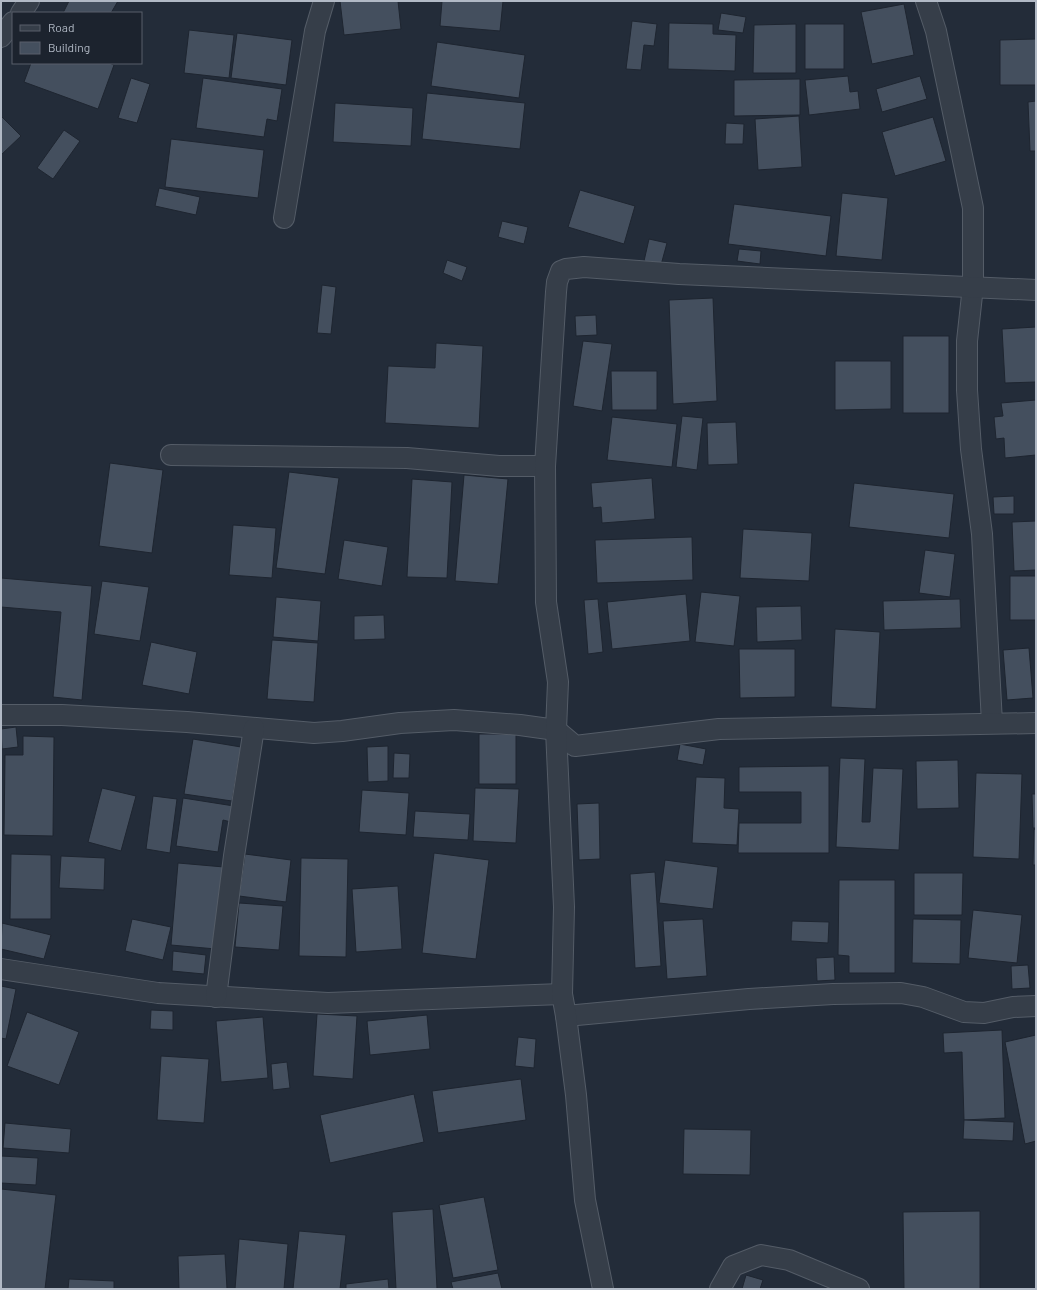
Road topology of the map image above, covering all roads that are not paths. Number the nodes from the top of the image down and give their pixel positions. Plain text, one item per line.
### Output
1 (29, 1) edge
2 (324, 1) edge
3 (926, 1) edge
4 (21, 12) edge
5 (12, 23) edge
6 (1, 37) edge
7 (284, 218) dead end
8 (972, 286) junction
9 (1036, 290) edge
10 (171, 455) dead end
11 (545, 466) junction
12 (1, 715) edge
13 (992, 723) junction
14 (1036, 723) edge
15 (254, 728) junction
16 (556, 730) junction
17 (1, 969) edge
18 (562, 994) junction
19 (216, 996) junction
20 (1036, 1006) edge
21 (566, 1016) junction
22 (603, 1289) edge
23 (720, 1289) edge
24 (859, 1289) edge

1 - 4 street
2 - 7 street
3 - 8 street
5 - 6 street
8 - 9 street
8 - 11 street
8 - 13 street
10 - 11 street
11 - 16 street
12 - 15 street
13 - 14 street
13 - 16 street
15 - 16 street
15 - 19 street
16 - 18 street
17 - 19 street
18 - 19 street
18 - 21 street
20 - 21 street
21 - 22 street
23 - 24 street

